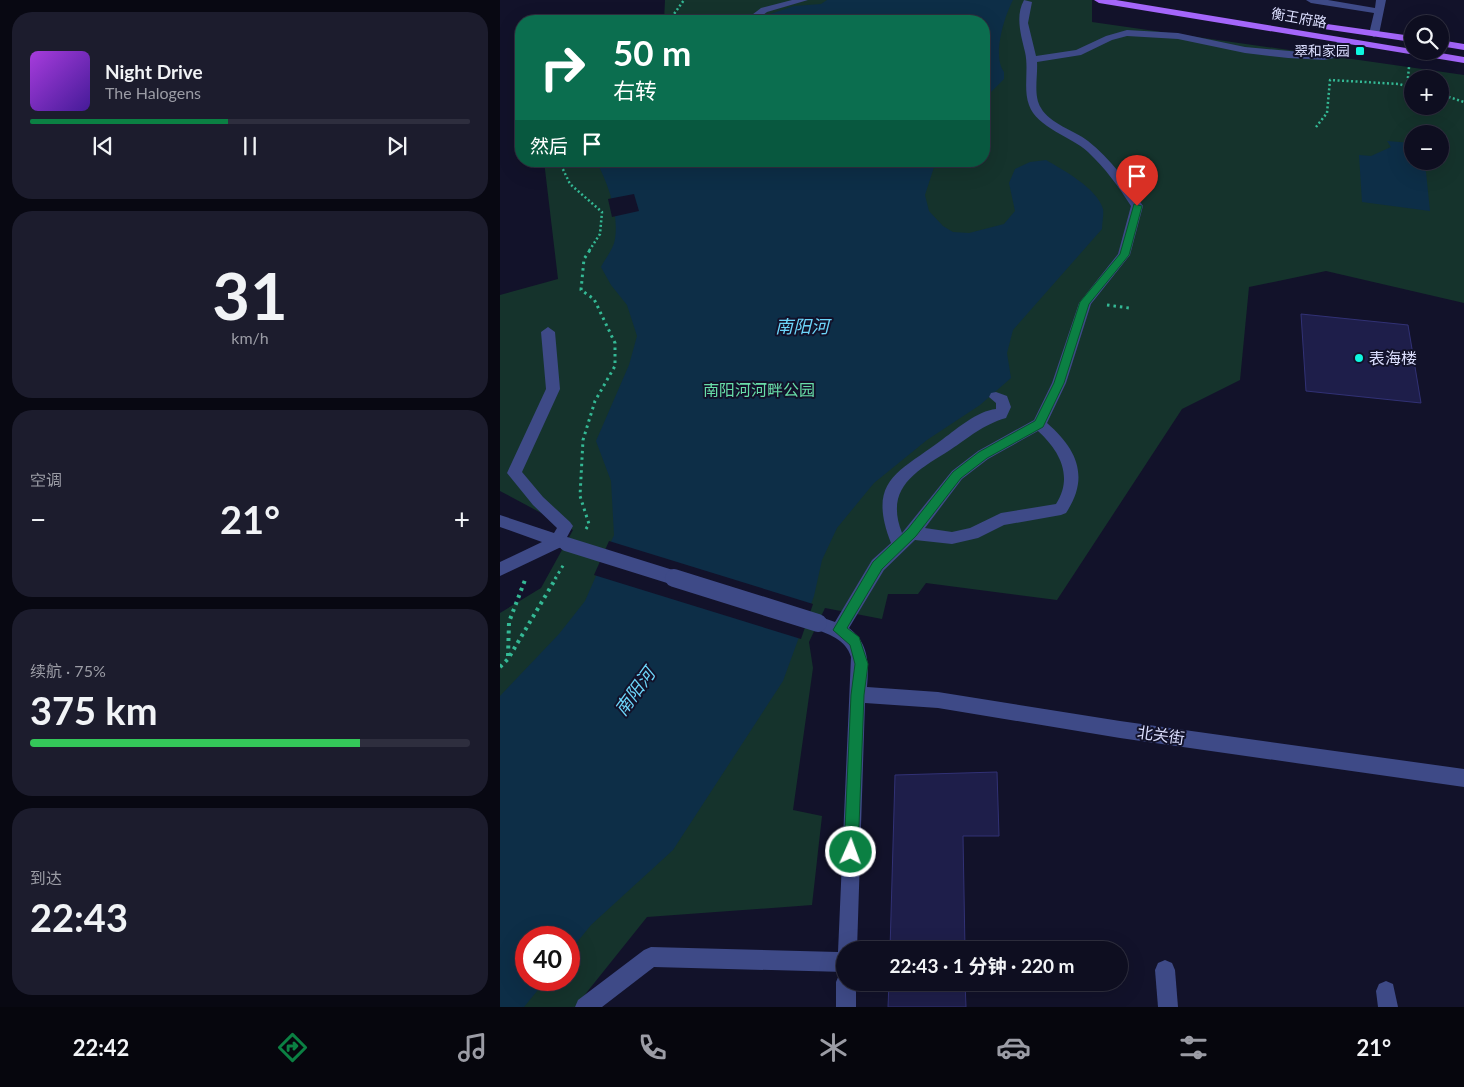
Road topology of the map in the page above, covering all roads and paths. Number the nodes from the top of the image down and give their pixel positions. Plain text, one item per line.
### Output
1 (684, 0) edge
2 (803, 0) edge
3 (1099, 0) edge
4 (1155, 0) edge
5 (1310, 0) edge
6 (1381, 0) edge
7 (1026, 2) dead end
8 (1378, 11) junction
9 (673, 15) edge
10 (757, 15) edge
11 (1283, 25) junction
12 (1374, 34) junction
13 (1404, 39) edge
14 (1342, 40) junction
15 (1449, 45) edge
16 (1464, 47) edge
17 (1031, 60) junction
18 (1464, 60) edge
19 (1410, 63) dead end
20 (1409, 70) edge
21 (1404, 87) edge
22 (1449, 97) edge
23 (1464, 102) edge
24 (1316, 127) dead end
25 (562, 167) edge
26 (548, 332) dead end
27 (996, 397) dead end
28 (1039, 424) junction
29 (500, 521) edge
30 (584, 531) dead end
31 (912, 533) junction
32 (562, 542) junction
33 (899, 545) junction
34 (535, 552) junction
35 (566, 561) dead end
36 (500, 569) edge
37 (840, 630) junction
38 (508, 658) junction
39 (500, 668) edge
40 (857, 695) junction
41 (1464, 778) edge
42 (847, 941) edge
43 (836, 962) edge
44 (1165, 970) dead end
45 (846, 991) edge
46 (585, 1007) edge
47 (846, 1007) edge
48 (1168, 1007) edge

1 - 9 path
2 - 10 street
3 - 11 main road, 衡王府路
4 - 11 main road, 衡王府路
5 - 8 street
6 - 8 street
7 - 17 street
8 - 12 street
11 - 12 main road, 衡王府路
11 - 14 main road, 衡王府路
12 - 13 main road, 衡王府路
14 - 17 street
14 - 18 main road, 衡王府路
15 - 16 main road
17 - 28 street
19 - 20 path
21 - 24 path
22 - 23 path
25 - 30 path
26 - 32 street
27 - 33 street
28 - 31 street
28 - 31 street
29 - 32 street
31 - 33 street
32 - 34 street
32 - 37 street, bridge
33 - 37 street
34 - 36 street
34 - 38 path
35 - 38 path
37 - 40 street
38 - 39 path
40 - 41 street, 北关街
40 - 42 street
43 - 46 street
44 - 48 street
45 - 47 street

